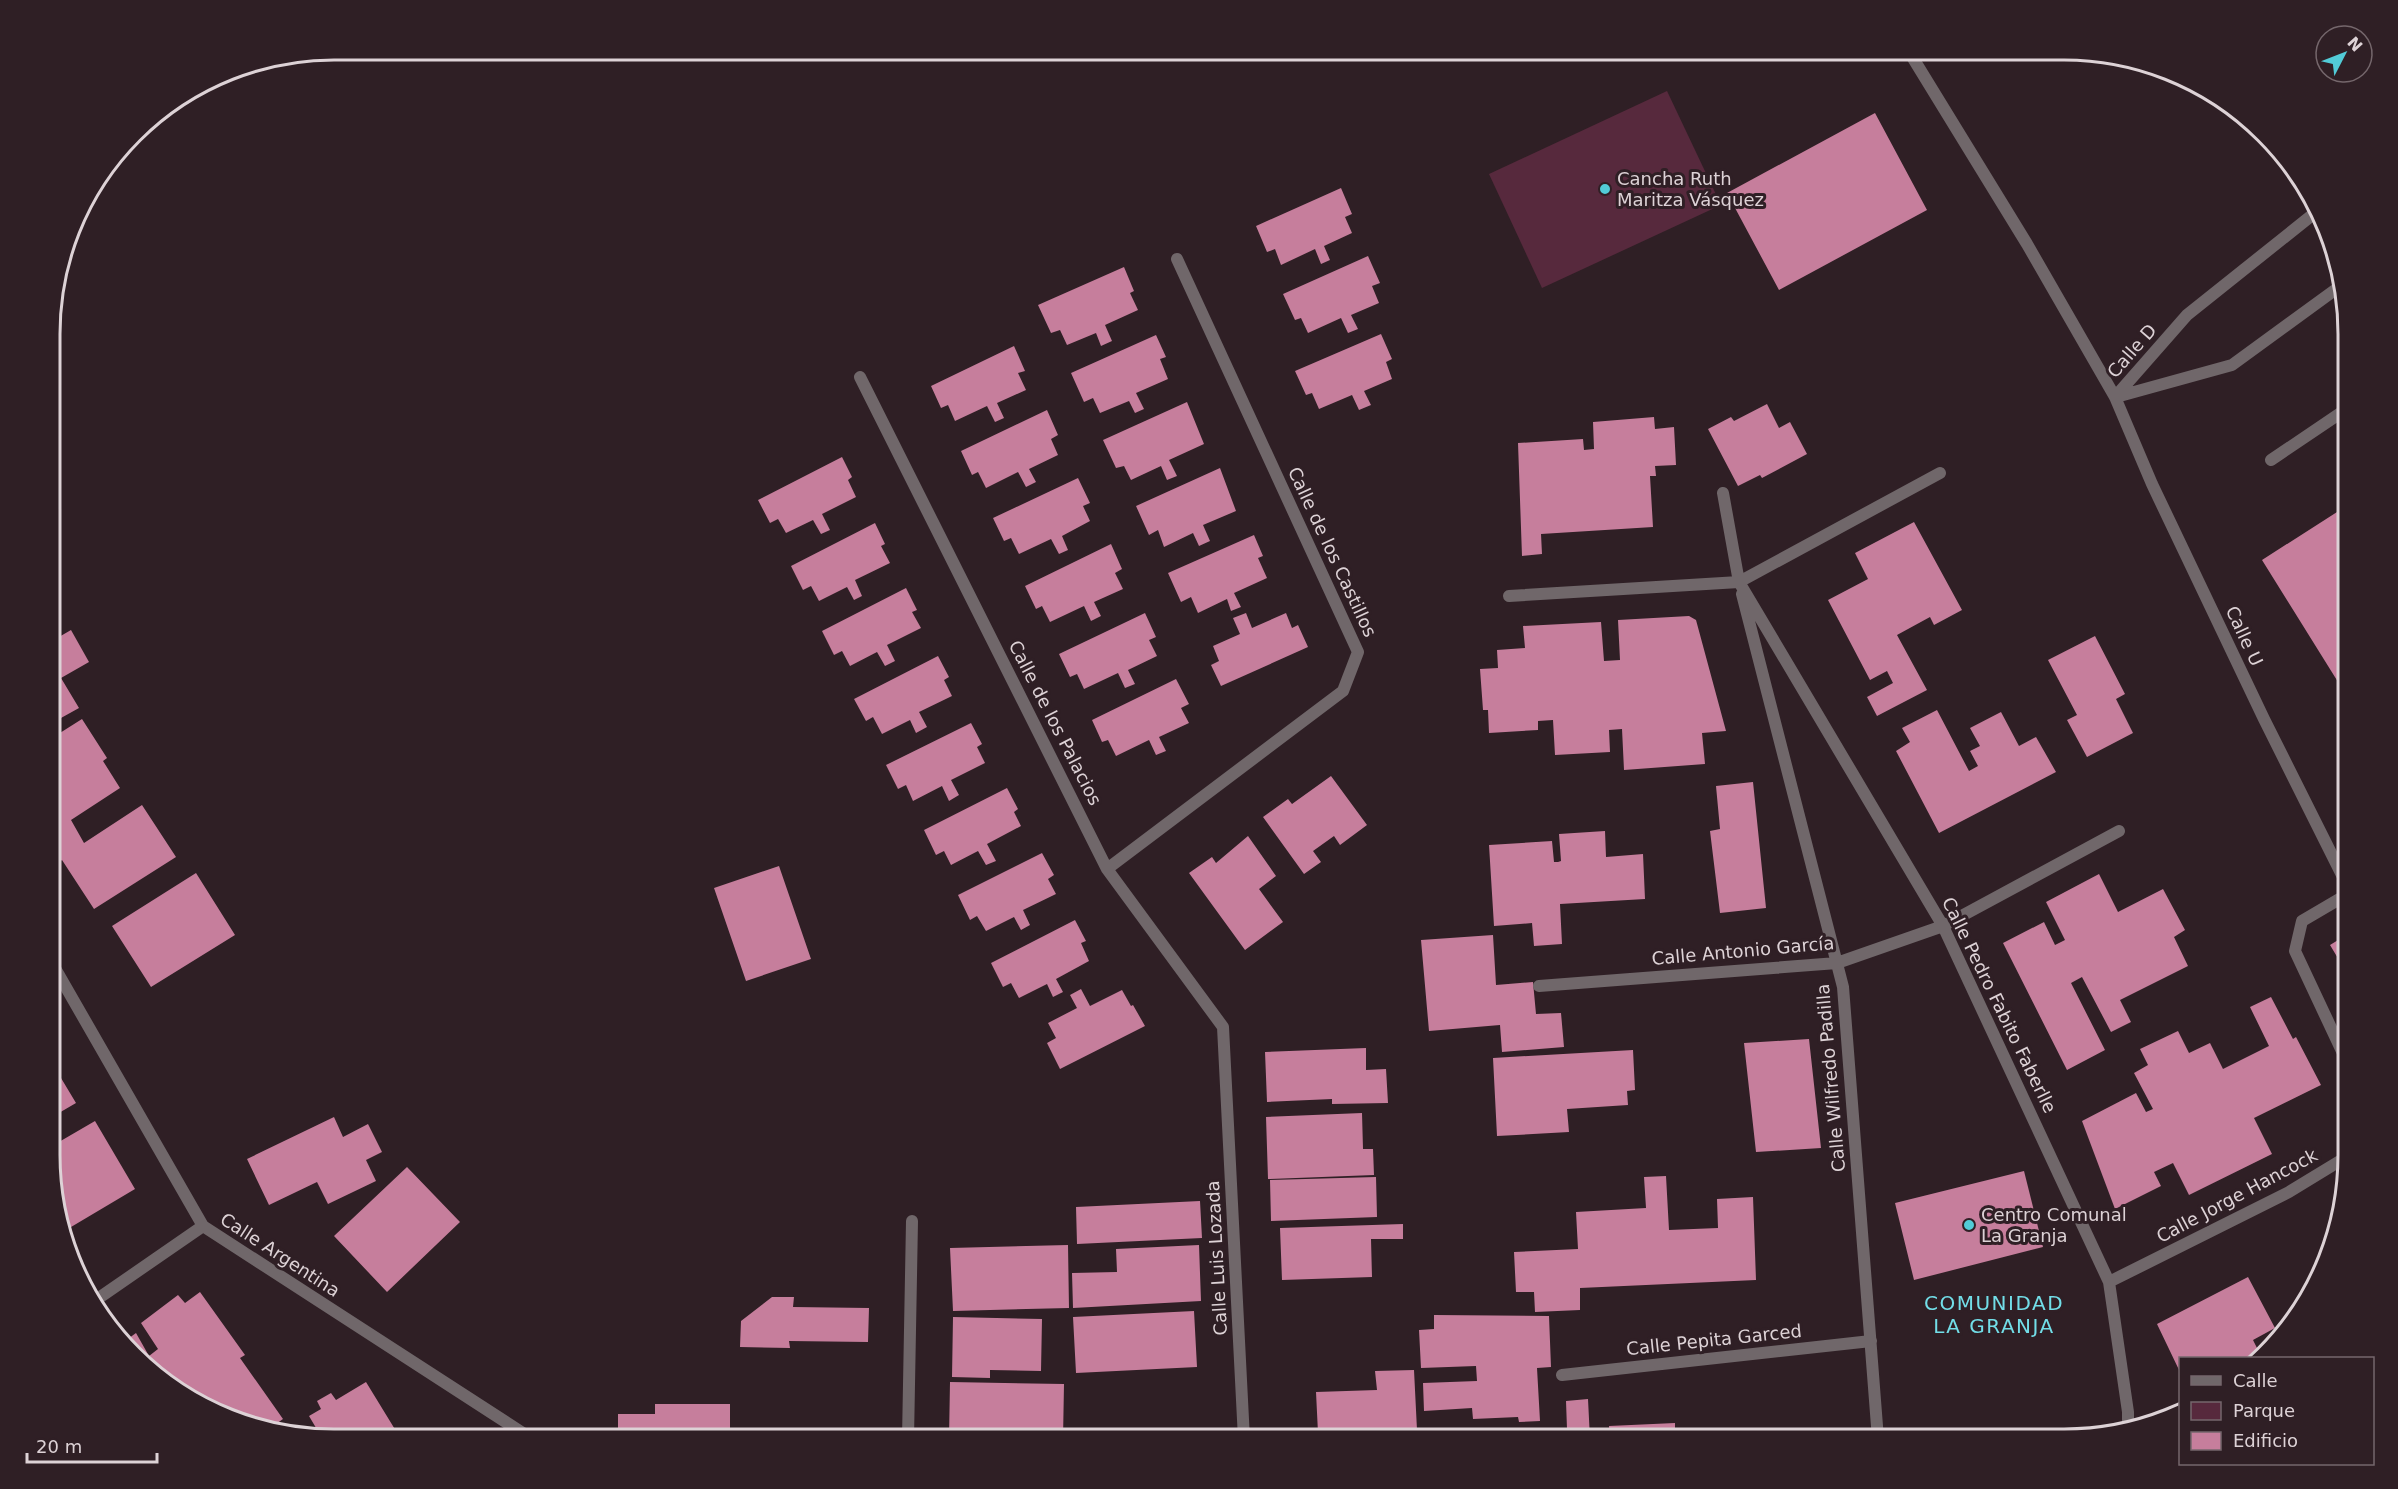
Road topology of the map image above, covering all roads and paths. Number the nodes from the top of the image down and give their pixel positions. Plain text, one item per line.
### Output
1 (1914, 60) edge
2 (2311, 216) edge
3 (1177, 260) dead end
4 (2335, 290) edge
5 (860, 377) dead end
6 (2115, 398) junction
7 (2338, 415) edge
8 (2271, 460) dead end
9 (1940, 473) dead end
10 (1723, 493) dead end
11 (1739, 582) junction
12 (1509, 596) dead end
13 (2119, 831) dead end
14 (2338, 867) edge
15 (1107, 869) junction
16 (2338, 900) edge
17 (1944, 926) junction
18 (1837, 963) junction
19 (60, 977) edge
20 (1539, 986) dead end
21 (2338, 1043) edge
22 (1226, 1074) joint
23 (2338, 1162) edge
24 (912, 1221) dead end
25 (203, 1226) junction
26 (2109, 1282) junction
27 (100, 1297) edge
28 (1871, 1341) junction
29 (1562, 1375) dead end
30 (2128, 1422) edge
31 (517, 1429) edge
32 (908, 1429) edge
33 (1244, 1429) edge
34 (1877, 1429) edge

1 - 6 street, Calle U
2 - 6 street, Calle D
3 - 15 street, Calle de los Castillos
4 - 6 street, Calle D
5 - 15 street, Calle de los Palacios
6 - 14 street, Calle U
7 - 8 street
9 - 11 street
10 - 11 street, Calle Pedro Fabito Faberlle
11 - 12 street
11 - 17 street, Calle Pedro Fabito Faberlle
11 - 18 street, Calle Wilfredo Padilla
13 - 17 street, Calle Antonio García
15 - 22 street, Calle de los Palacios
16 - 21 street
17 - 18 street, Calle Antonio García
17 - 26 street, Calle Pedro Fabito Faberlle
18 - 20 street, Calle Antonio García
18 - 28 street, Calle Wilfredo Padilla
19 - 25 street, Calle Argentina
22 - 33 street, Calle Luis Lozada
23 - 26 street, Calle Jorge Hancock
24 - 32 street
25 - 27 street
25 - 31 street, Calle Argentina
26 - 30 street, Calle Pedro Fabito Faberlle
28 - 29 street, Calle Pepita Garced
28 - 34 street, Calle Wilfredo Padilla

